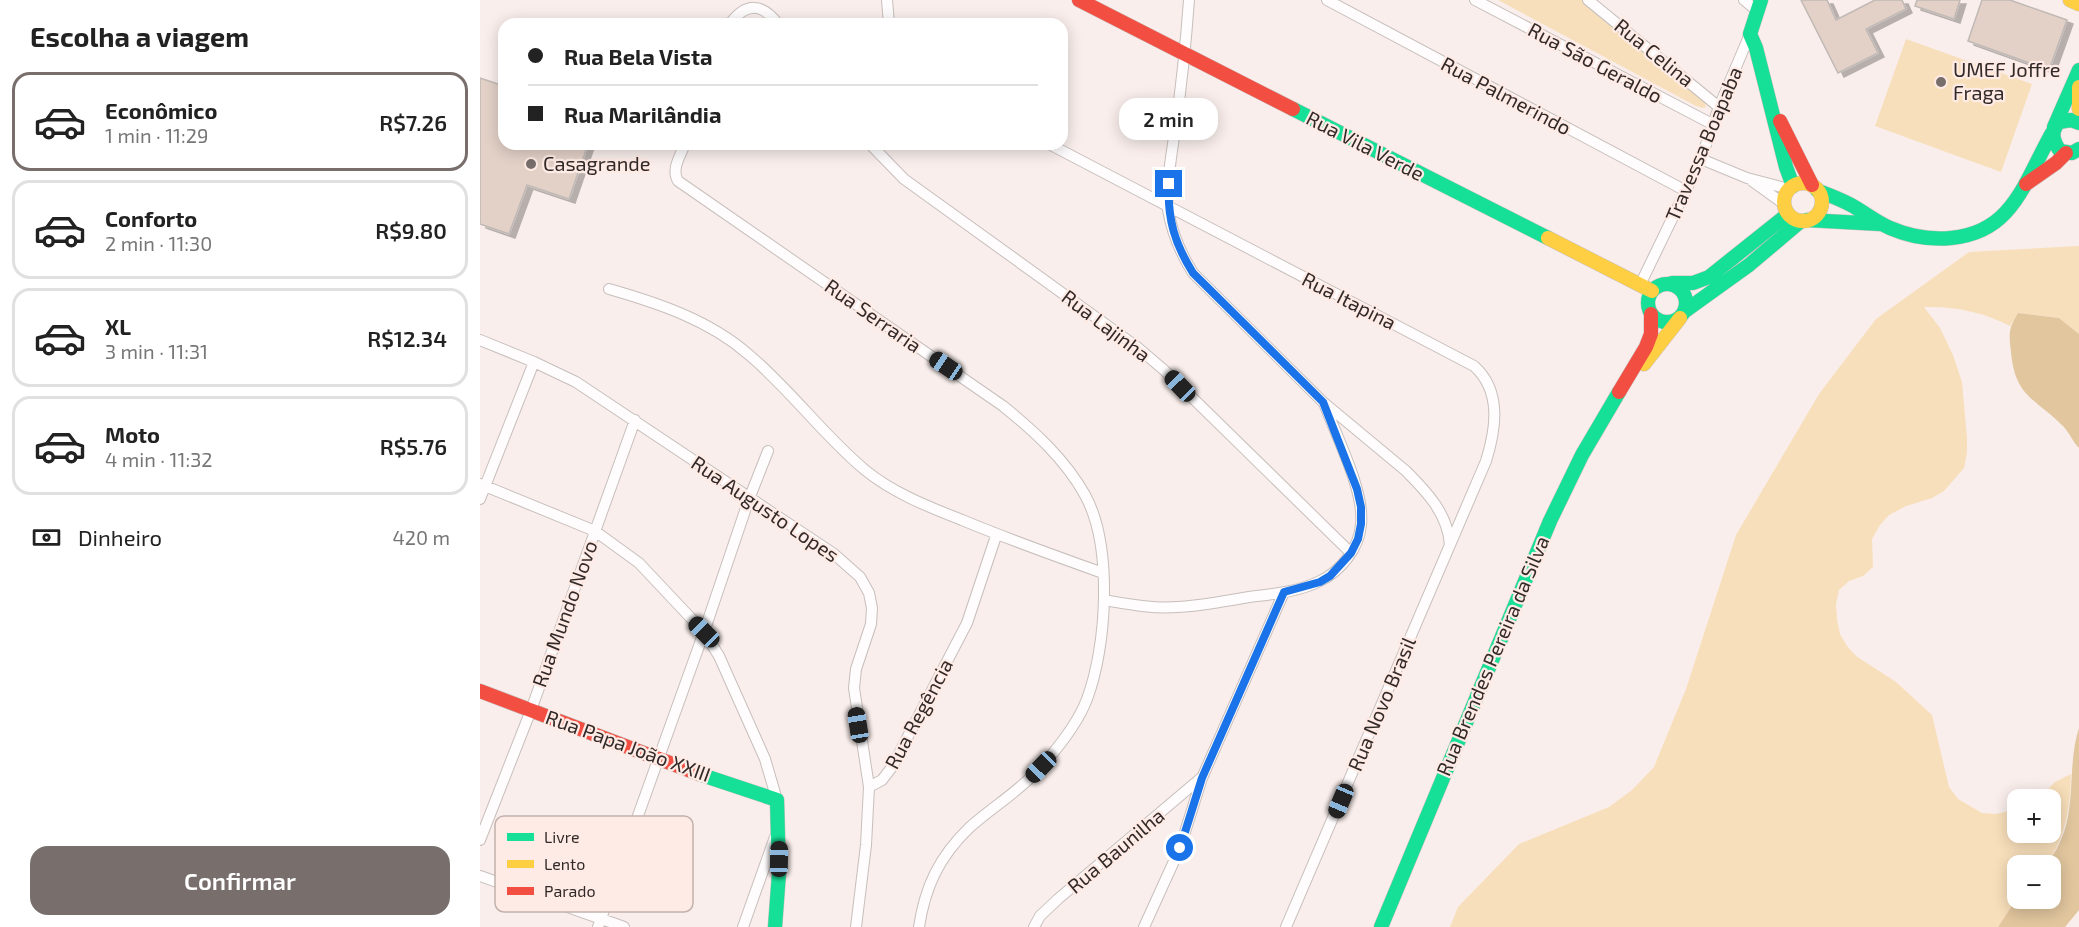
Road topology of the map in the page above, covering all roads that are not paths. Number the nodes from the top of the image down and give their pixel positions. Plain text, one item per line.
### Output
1 (887, 0) edge
2 (1079, 0) edge
3 (1188, 0) edge
4 (1327, 0) edge
5 (1588, 0) edge
6 (1744, 0) edge
7 (2070, 0) edge
8 (1482, 1) edge
9 (2079, 4) edge
10 (1758, 5) edge
11 (735, 18) edge
12 (773, 18) edge
13 (888, 18) edge
14 (1750, 34) junction
15 (1185, 56) junction
16 (2079, 70) edge
17 (2079, 87) edge
18 (1769, 99) junction
19 (1719, 107) junction
20 (2079, 109) edge
21 (2079, 123) edge
22 (1714, 125) junction
23 (2053, 130) junction
24 (683, 150) edge
25 (876, 150) edge
26 (1060, 150) edge
27 (2074, 152) edge
28 (1701, 159) junction
29 (1747, 178) junction
30 (1790, 184) junction
31 (1815, 188) junction
32 (1686, 191) junction
33 (2017, 196) junction
34 (1168, 207) junction
35 (1795, 215) junction
36 (1883, 224) junction
37 (1672, 284) junction
38 (1646, 288) junction
39 (609, 289) dead end
40 (1651, 314) junction
41 (1682, 314) junction
42 (480, 340) edge
43 (534, 362) junction
44 (1621, 392) junction
45 (1323, 402) junction
46 (635, 420) junction
47 (768, 451) dead end
48 (482, 484) edge
49 (480, 499) edge
50 (749, 499) junction
51 (595, 531) junction
52 (996, 536) junction
53 (1450, 548) junction
54 (1351, 553) junction
55 (1103, 573) junction
56 (1284, 592) junction
57 (1104, 600) junction
58 (704, 632) junction
59 (480, 691) edge
60 (531, 710) junction
61 (658, 758) junction
62 (1202, 778) junction
63 (869, 787) junction
64 (777, 800) junction
65 (638, 816) edge
66 (779, 825) junction
67 (480, 840) edge
68 (480, 876) edge
69 (495, 882) edge
70 (572, 912) edge
71 (600, 923) edge
72 (624, 927) edge
73 (743, 927) edge
74 (775, 927) edge
75 (856, 927) edge
76 (919, 927) edge
77 (1034, 927) edge
78 (1144, 927) edge
79 (1286, 927) edge
80 (1381, 927) edge

1 - 13 street
2 - 15 main road, Rua Vila Verde
3 - 15 street
4 - 32 street, Rua Palmerindo
5 - 19 street, Rua Celina
6 - 10 street
7 - 9 main road
8 - 22 street, Rua São Geraldo
10 - 14 main road, Travessa Boapaba
11 - 12 street
14 - 18 main road
14 - 19 street, Travessa Boapaba
15 - 34 street
15 - 38 main road, Rua Vila Verde
16 - 23 main road
17 - 20 main road
18 - 30 main road
18 - 31 main road
19 - 22 street, Travessa Boapaba
21 - 23 main road
22 - 28 street, Travessa Boapaba
23 - 27 main road
23 - 33 main road
24 - 55 street, Rua Serraria
25 - 54 street, Rua Lajinha
26 - 34 street, Rua Itapina
27 - 33 main road
28 - 29 street
28 - 32 street, Travessa Boapaba
29 - 30 street
29 - 35 street
30 - 31 main road
30 - 35 main road
31 - 35 main road
31 - 36 main road
32 - 38 street, Travessa Boapaba
33 - 36 main road
34 - 45 street
34 - 53 street, Rua Itapina
35 - 36 main road
35 - 37 main road
35 - 41 main road, Rua Brendes Pereira da Silva
37 - 38 main road
37 - 41 main road
38 - 40 main road
39 - 52 street
40 - 41 main road
40 - 44 main road, Rua Brendes Pereira da Silva
41 - 44 main road, Rua Brendes Pereira da Silva
42 - 43 street, Rua Augusto Lopes
43 - 46 street, Rua Augusto Lopes
43 - 48 street
44 - 80 main road, Rua Brendes Pereira da Silva
45 - 53 street
45 - 54 street
46 - 50 street, Rua Augusto Lopes
46 - 51 street, Rua Mundo Novo
47 - 50 street
48 - 49 street
48 - 51 street
50 - 58 street
50 - 63 street, Rua Augusto Lopes
51 - 58 street
51 - 60 street, Rua Mundo Novo
52 - 55 street
52 - 63 street, Rua Regência
53 - 79 street, Rua Novo Brasil
54 - 56 street
55 - 57 street, Rua Serraria
56 - 57 street
56 - 62 street
57 - 76 street, Rua Serraria
58 - 61 street
58 - 64 street
59 - 60 main road, Rua Papa João XXIII
60 - 61 main road, Rua Papa João XXIII
60 - 67 street, Rua Mundo Novo
61 - 64 main road, Rua Papa João XXIII
61 - 65 street
62 - 77 street, Rua Baunilha
62 - 78 street
63 - 75 street, Rua Regência
64 - 66 main road
66 - 73 street
66 - 74 main road
68 - 69 street
70 - 71 street
71 - 72 street

